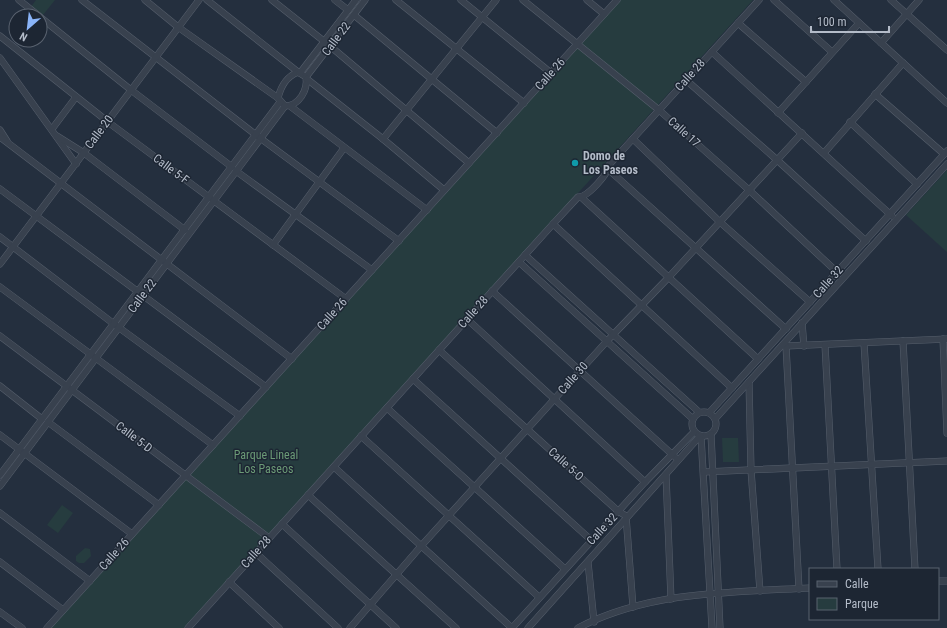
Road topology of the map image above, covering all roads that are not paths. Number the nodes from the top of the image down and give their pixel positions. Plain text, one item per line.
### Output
1 (19, 0) edge
2 (82, 0) edge
3 (144, 0) edge
4 (199, 0) edge
5 (207, 0) edge
6 (272, 0) edge
7 (335, 0) edge
8 (356, 0) edge
9 (365, 0) edge
10 (396, 0) edge
11 (460, 0) edge
12 (496, 0) edge
13 (523, 0) edge
14 (587, 0) edge
15 (617, 0) edge
16 (759, 0) edge
17 (774, 0) edge
18 (834, 0) edge
19 (891, 0) edge
20 (919, 0) edge
21 (29, 8) edge
22 (348, 10) junction
23 (604, 14) junction
24 (906, 14) junction
25 (354, 15) junction
26 (481, 18) junction
27 (48, 23) edge
28 (738, 23) junction
29 (859, 23) junction
30 (178, 27) junction
31 (0, 36) edge
32 (324, 41) junction
33 (881, 43) junction
34 (577, 44) junction
35 (330, 46) junction
36 (456, 48) junction
37 (947, 50) edge
38 (712, 52) junction
39 (832, 52) junction
40 (0, 58) edge
41 (155, 58) junction
42 (903, 63) junction
43 (299, 73) junction
44 (551, 73) junction
45 (307, 78) junction
46 (431, 79) junction
47 (686, 80) junction
48 (806, 82) junction
49 (131, 90) junction
50 (875, 94) junction
51 (76, 97) junction
52 (283, 103) junction
53 (524, 103) junction
54 (947, 103) edge
55 (407, 110) junction
56 (659, 110) junction
57 (778, 112) junction
58 (107, 122) junction
59 (850, 122) junction
60 (52, 129) junction
61 (0, 130) edge
62 (497, 132) junction
63 (802, 132) junction
64 (57, 136) junction
65 (258, 136) junction
66 (0, 137) edge
67 (383, 139) junction
68 (633, 139) junction
69 (9, 144) junction
70 (344, 148) junction
71 (946, 152) edge
72 (84, 153) junction
73 (824, 153) junction
74 (776, 159) junction
75 (469, 163) junction
76 (76, 164) junction
77 (947, 164) edge
78 (234, 169) junction
79 (609, 170) junction
80 (320, 181) junction
81 (61, 183) junction
82 (917, 184) junction
83 (0, 189) edge
84 (444, 190) junction
85 (749, 190) junction
86 (582, 198) junction
87 (211, 199) junction
88 (427, 210) junction
89 (295, 213) junction
90 (890, 214) junction
91 (36, 216) junction
92 (896, 220) junction
93 (720, 222) junction
94 (553, 224) junction
95 (185, 230) junction
96 (0, 237) edge
97 (398, 241) junction
98 (866, 241) junction
99 (272, 245) junction
100 (13, 247) junction
101 (696, 248) junction
102 (525, 255) junction
103 (164, 262) junction
104 (519, 262) junction
105 (0, 264) edge
106 (372, 270) junction
107 (837, 272) junction
108 (669, 277) junction
109 (0, 287) edge
110 (492, 291) junction
111 (140, 294) junction
112 (346, 299) junction
113 (810, 302) junction
114 (641, 304) junction
115 (467, 319) junction
116 (802, 323) junction
117 (116, 326) junction
118 (786, 329) junction
119 (614, 335) junction
120 (0, 336) edge
121 (777, 338) junction
122 (945, 339) edge
123 (607, 341) junction
124 (903, 341) junction
125 (864, 343) junction
126 (785, 345) junction
127 (825, 345) junction
128 (804, 346) junction
129 (439, 350) junction
130 (93, 357) junction
131 (292, 359) junction
132 (758, 359) junction
133 (579, 371) junction
134 (413, 379) junction
135 (749, 382) junction
136 (0, 386) edge
137 (266, 387) junction
138 (732, 388) junction
139 (69, 389) junction
140 (553, 400) junction
141 (387, 408) junction
142 (699, 412) junction
143 (709, 413) junction
144 (240, 416) junction
145 (715, 418) junction
146 (693, 419) junction
147 (45, 421) junction
148 (527, 428) junction
149 (947, 433) edge
150 (698, 434) junction
151 (711, 434) junction
152 (0, 435) edge
153 (361, 436) junction
154 (214, 445) junction
155 (22, 452) junction
156 (672, 454) junction
157 (500, 459) junction
158 (680, 460) junction
159 (947, 460) edge
160 (908, 462) junction
161 (870, 464) junction
162 (830, 466) junction
163 (334, 467) junction
164 (792, 468) junction
165 (751, 470) junction
166 (704, 472) junction
167 (712, 472) junction
168 (0, 475) edge
169 (666, 475) junction
170 (186, 476) junction
171 (645, 482) junction
172 (0, 486) edge
173 (475, 486) junction
174 (308, 495) junction
175 (159, 505) junction
176 (618, 511) junction
177 (0, 513) edge
178 (449, 515) junction
179 (626, 516) junction
180 (282, 524) junction
181 (132, 534) junction
182 (269, 538) junction
183 (591, 540) junction
184 (422, 545) junction
185 (256, 553) junction
186 (0, 562) edge
187 (588, 562) junction
188 (838, 568) edge
189 (878, 568) edge
190 (915, 568) edge
191 (565, 569) junction
192 (397, 576) junction
193 (90, 581) junction
194 (229, 582) junction
195 (809, 588) edge
196 (799, 589) junction
197 (760, 591) junction
198 (718, 593) junction
199 (710, 594) junction
200 (539, 597) junction
201 (671, 599) junction
202 (370, 605) junction
203 (633, 607) junction
204 (63, 610) junction
205 (0, 612) edge
206 (594, 622) junction
207 (712, 627) edge
208 (720, 627) edge
209 (22, 628) edge
210 (47, 628) edge
211 (188, 628) edge
212 (279, 628) edge
213 (338, 628) edge
214 (350, 628) edge
215 (396, 628) edge
216 (456, 628) edge
217 (512, 628) edge
218 (528, 628) edge
219 (578, 628) edge

1 - 21 street
2 - 41 street
3 - 30 street
4 - 30 street, Calle 20
5 - 43 street
6 - 32 street
7 - 22 street
8 - 22 street, Calle 22
9 - 25 street, Calle 22
10 - 36 street
11 - 26 street
12 - 26 street
13 - 34 street, Calle 17
14 - 23 street
15 - 23 street, Calle 26
16 - 28 street, Calle 28
17 - 39 street
18 - 29 street
19 - 24 street
20 - 24 street
22 - 32 street, Calle 22
23 - 34 street, Calle 26
24 - 33 street
24 - 37 street
25 - 35 street, Calle 22
25 - 46 street
26 - 36 street
26 - 44 street
27 - 49 street
28 - 38 street, Calle 28
28 - 48 street
29 - 33 street
29 - 39 street
30 - 41 street, Calle 20
30 - 52 street
31 - 51 street, Calle 5-F
32 - 35 street
32 - 43 street, Calle 22
33 - 42 street
34 - 44 street, Calle 26
34 - 56 street, Calle 17
35 - 45 street, Calle 22
35 - 55 street
36 - 46 street
36 - 53 street
38 - 47 street, Calle 28
38 - 57 street
39 - 48 street
40 - 60 street
41 - 49 street, Calle 20
41 - 65 street
42 - 50 street
42 - 54 street
43 - 45 street
43 - 52 street, Calle 22
44 - 53 street, Calle 26
45 - 52 street, Calle 22
45 - 67 street
46 - 55 street
46 - 62 street
47 - 56 street, Calle 28
47 - 74 street
48 - 57 street
49 - 58 street, Calle 20
49 - 78 street
50 - 59 street
50 - 71 street
51 - 58 street, Calle 5-F
51 - 60 street
52 - 65 street, Calle 22
52 - 70 street
53 - 62 street, Calle 26
55 - 67 street
55 - 75 street
56 - 68 street, Calle 28
56 - 85 street, Calle 17
57 - 63 street
58 - 72 street, Calle 20
58 - 87 street, Calle 5-F
59 - 73 street
59 - 82 street
60 - 64 street
61 - 69 street
62 - 75 street, Calle 26
63 - 73 street
63 - 74 street, Calle 30
64 - 72 street
64 - 76 street
65 - 78 street, Calle 22
65 - 80 street
66 - 69 street
67 - 84 street
68 - 79 street, Calle 28
68 - 93 street
69 - 81 street
70 - 80 street
70 - 88 street
71 - 82 street, Calle 32
72 - 76 street, Calle 20
72 - 95 street
73 - 90 street
74 - 85 street, Calle 30
74 - 98 street
75 - 84 street, Calle 26
76 - 81 street, Calle 20
77 - 92 street, Calle 32
78 - 87 street, Calle 22
78 - 89 street
79 - 86 street, Calle 28
79 - 101 street
80 - 89 street
80 - 97 street
81 - 91 street, Calle 20
81 - 103 street
82 - 90 street, Calle 32
83 - 91 street
84 - 88 street, Calle 26
85 - 93 street, Calle 30
85 - 107 street, Calle 17
86 - 94 street, Calle 28
86 - 108 street
87 - 95 street, Calle 22
87 - 99 street, Calle 5-F
87 - 103 street, Calle 22
88 - 97 street, Calle 26
89 - 99 street
89 - 106 street
90 - 92 street
90 - 98 street, Calle 32
91 - 100 street, Calle 20
91 - 111 street
92 - 116 street, Calle 32
93 - 101 street, Calle 30
93 - 113 street
94 - 102 street, Calle 28
94 - 114 street
95 - 103 street, Calle 22
96 - 100 street
97 - 106 street, Calle 26
98 - 107 street, Calle 32
99 - 112 street, Calle 5-F
100 - 105 street, Calle 20
100 - 117 street
101 - 108 street, Calle 30
101 - 118 street
102 - 104 street, Calle 28
102 - 119 street
103 - 111 street, Calle 22
103 - 131 street
104 - 110 street, Calle 28
104 - 123 street
106 - 112 street, Calle 26
107 - 113 street, Calle 32
108 - 114 street, Calle 30
108 - 132 street
109 - 130 street
110 - 115 street, Calle 28
110 - 133 street
111 - 117 street, Calle 22
111 - 137 street
112 - 131 street, Calle 26
113 - 118 street, Calle 32
114 - 119 street, Calle 30
114 - 138 street
115 - 129 street, Calle 28
115 - 140 street
116 - 126 street, Calle 32
116 - 128 street
117 - 130 street, Calle 22
117 - 144 street
118 - 121 street, Calle 32
119 - 123 street, Calle 30
119 - 142 street
120 - 139 street, Calle 5-D
121 - 126 street
121 - 132 street, Calle 32
122 - 124 street
122 - 149 street
123 - 133 street, Calle 30
123 - 146 street
124 - 125 street
124 - 160 street
125 - 127 street
125 - 161 street
126 - 128 street
126 - 135 street, Calle 32
126 - 164 street
127 - 128 street
127 - 162 street
129 - 134 street, Calle 28
129 - 148 street, Calle 5-O
130 - 139 street, Calle 22
130 - 154 street
131 - 137 street, Calle 26
132 - 138 street, Calle 32
133 - 140 street, Calle 30
133 - 156 street
134 - 141 street, Calle 28
134 - 157 street
135 - 145 street, Calle 32
135 - 165 street
136 - 147 street
137 - 144 street, Calle 26
138 - 143 street, Calle 32
139 - 147 street, Calle 22
139 - 170 street, Calle 5-D
140 - 148 street, Calle 30
140 - 171 street
141 - 153 street, Calle 28
141 - 173 street
142 - 143 street
142 - 146 street
143 - 145 street
144 - 154 street, Calle 26
145 - 151 street
146 - 150 street
147 - 155 street, Calle 22
147 - 175 street
148 - 157 street, Calle 30
148 - 176 street, Calle 5-O
150 - 151 street
150 - 156 street, Calle 32
150 - 158 street, Calle 32
150 - 166 street
151 - 167 street
152 - 155 street
153 - 163 street, Calle 28
153 - 178 street
154 - 170 street, Calle 26
155 - 168 street, Calle 22
155 - 172 street, Calle 22
155 - 181 street
156 - 158 street
156 - 171 street, Calle 32
157 - 173 street, Calle 30
157 - 183 street
158 - 169 street, Calle 32
159 - 160 street
160 - 161 street
160 - 190 street
161 - 162 street
161 - 189 street
162 - 164 street
162 - 188 street
163 - 174 street, Calle 28
163 - 184 street
164 - 165 street
164 - 196 street
165 - 167 street
165 - 197 street
166 - 167 street
166 - 199 street
167 - 198 street
169 - 179 street, Calle 32
169 - 201 street
170 - 175 street, Calle 26
170 - 182 street, Calle 5-D
171 - 176 street, Calle 32
173 - 178 street, Calle 30
173 - 191 street
174 - 180 street, Calle 28
174 - 192 street
175 - 181 street, Calle 26
176 - 179 street, Calle 5-O
176 - 183 street, Calle 32
177 - 193 street
178 - 184 street, Calle 30
178 - 200 street
179 - 187 street, Calle 32
179 - 203 street
180 - 182 street, Calle 28
180 - 202 street
181 - 193 street, Calle 26
182 - 185 street, Calle 28
183 - 191 street, Calle 32
184 - 192 street, Calle 30
184 - 217 street
185 - 194 street, Calle 28
185 - 213 street
186 - 204 street
187 - 206 street
187 - 218 street, Calle 32
191 - 200 street, Calle 32
192 - 202 street, Calle 30
192 - 216 street
193 - 204 street, Calle 26
194 - 211 street, Calle 28
194 - 212 street
195 - 196 street
196 - 197 street
197 - 198 street
198 - 199 street
198 - 208 street
199 - 201 street
199 - 207 street
200 - 217 street, Calle 32
201 - 203 street
202 - 214 street, Calle 30
202 - 215 street
203 - 206 street
204 - 210 street, Calle 26
205 - 209 street
206 - 219 street
207 - 208 street

